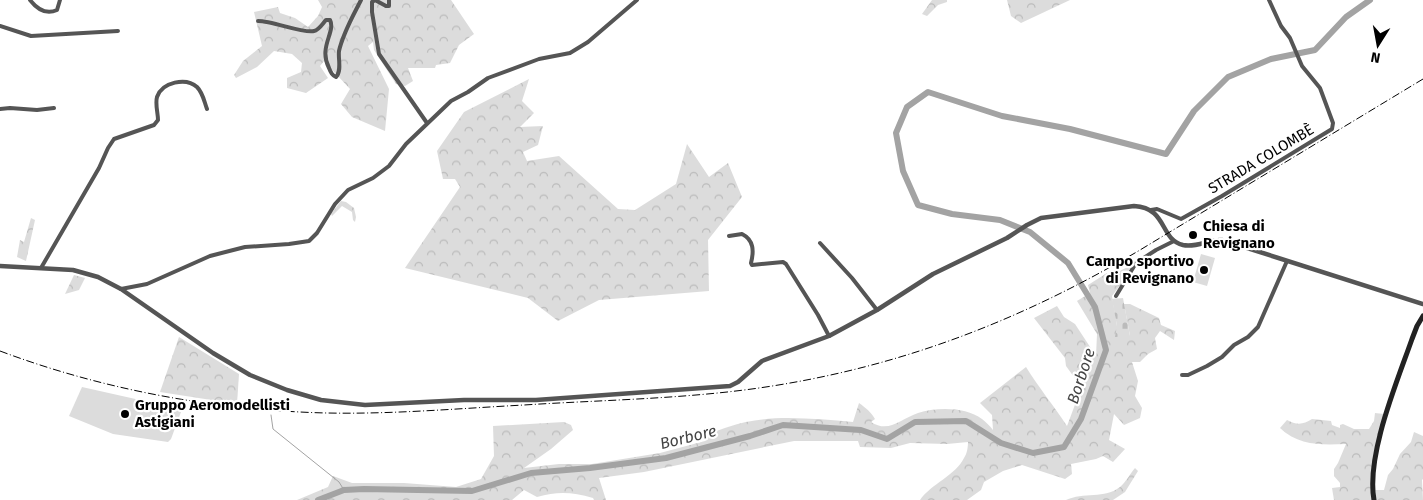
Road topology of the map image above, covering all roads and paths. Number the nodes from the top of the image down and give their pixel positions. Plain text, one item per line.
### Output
1 (30, 0) edge
2 (60, 0) edge
3 (361, 0) edge
4 (389, 0) edge
5 (637, 0) edge
6 (1269, 0) edge
7 (258, 21) dead end
8 (0, 26) edge
9 (118, 31) dead end
10 (54, 108) dead end
11 (0, 109) edge
12 (207, 109) dead end
13 (427, 123) junction
14 (1151, 210) junction
15 (729, 236) dead end
16 (1172, 239) junction
17 (820, 243) dead end
18 (1287, 261) junction
19 (0, 266) edge
20 (41, 268) junction
21 (120, 289) junction
22 (1116, 296) dead end
23 (1423, 304) edge
24 (877, 310) junction
25 (1423, 316) edge
26 (828, 336) junction
27 (1182, 375) dead end
28 (1374, 500) edge

1 - 2 street
3 - 7 street
4 - 13 street
5 - 13 street
6 - 14 street, STRADA COLOMBÈ
8 - 9 street
10 - 11 street
12 - 20 street
13 - 21 street
14 - 16 street
14 - 24 street
15 - 26 street
16 - 18 street
16 - 22 street
17 - 24 street
18 - 23 street
18 - 27 street
19 - 20 street
20 - 21 street
21 - 26 street
24 - 26 street
25 - 28 main road

